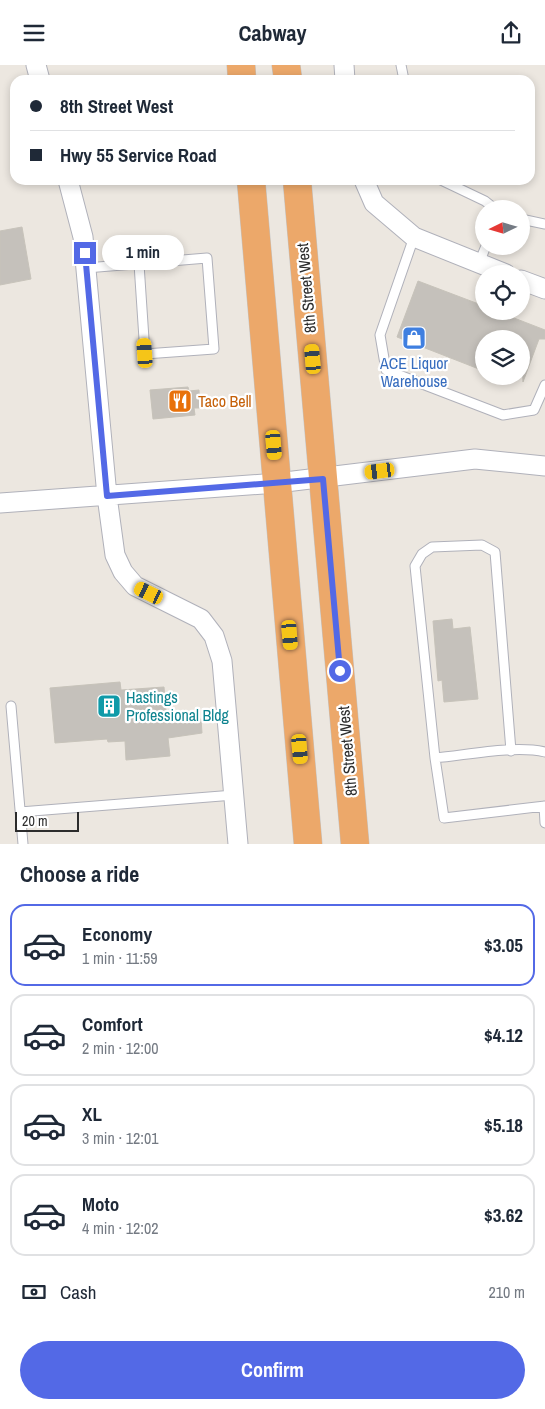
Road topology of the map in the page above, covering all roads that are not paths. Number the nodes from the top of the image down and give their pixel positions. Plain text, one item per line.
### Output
1 (69, 185) edge
2 (251, 185) edge
3 (297, 185) edge
4 (366, 185) edge
5 (451, 185) edge
6 (483, 200) edge
7 (530, 221) edge
8 (545, 224) edge
9 (414, 237) junction
10 (475, 253) edge
11 (482, 255) edge
12 (139, 264) junction
13 (495, 265) edge
14 (86, 268) junction
15 (530, 283) edge
16 (545, 289) edge
17 (545, 385) edge
18 (545, 466) edge
19 (323, 479) junction
20 (277, 483) junction
21 (107, 496) junction
22 (0, 503) edge
23 (11, 706) dead end
24 (511, 751) junction
25 (545, 753) edge
26 (435, 758) junction
27 (234, 795) junction
28 (544, 806) edge
29 (20, 812) junction
30 (545, 823) edge
31 (23, 844) edge
32 (238, 844) edge
33 (308, 844) edge
34 (355, 844) edge

1 - 14 street
2 - 20 highway
3 - 19 highway, 8th Street West
4 - 9 street
5 - 6 lane
7 - 8 lane
9 - 10 street
9 - 17 lane
11 - 13 street
12 - 12 lane
12 - 14 lane
14 - 21 street
15 - 16 street
18 - 19 street
19 - 20 street
19 - 34 highway, 8th Street West
20 - 21 street
20 - 33 highway
21 - 22 street
21 - 27 street
23 - 29 lane
24 - 25 lane
24 - 26 lane
24 - 26 lane
26 - 28 lane
27 - 29 lane
27 - 32 street
28 - 30 lane
29 - 31 lane

